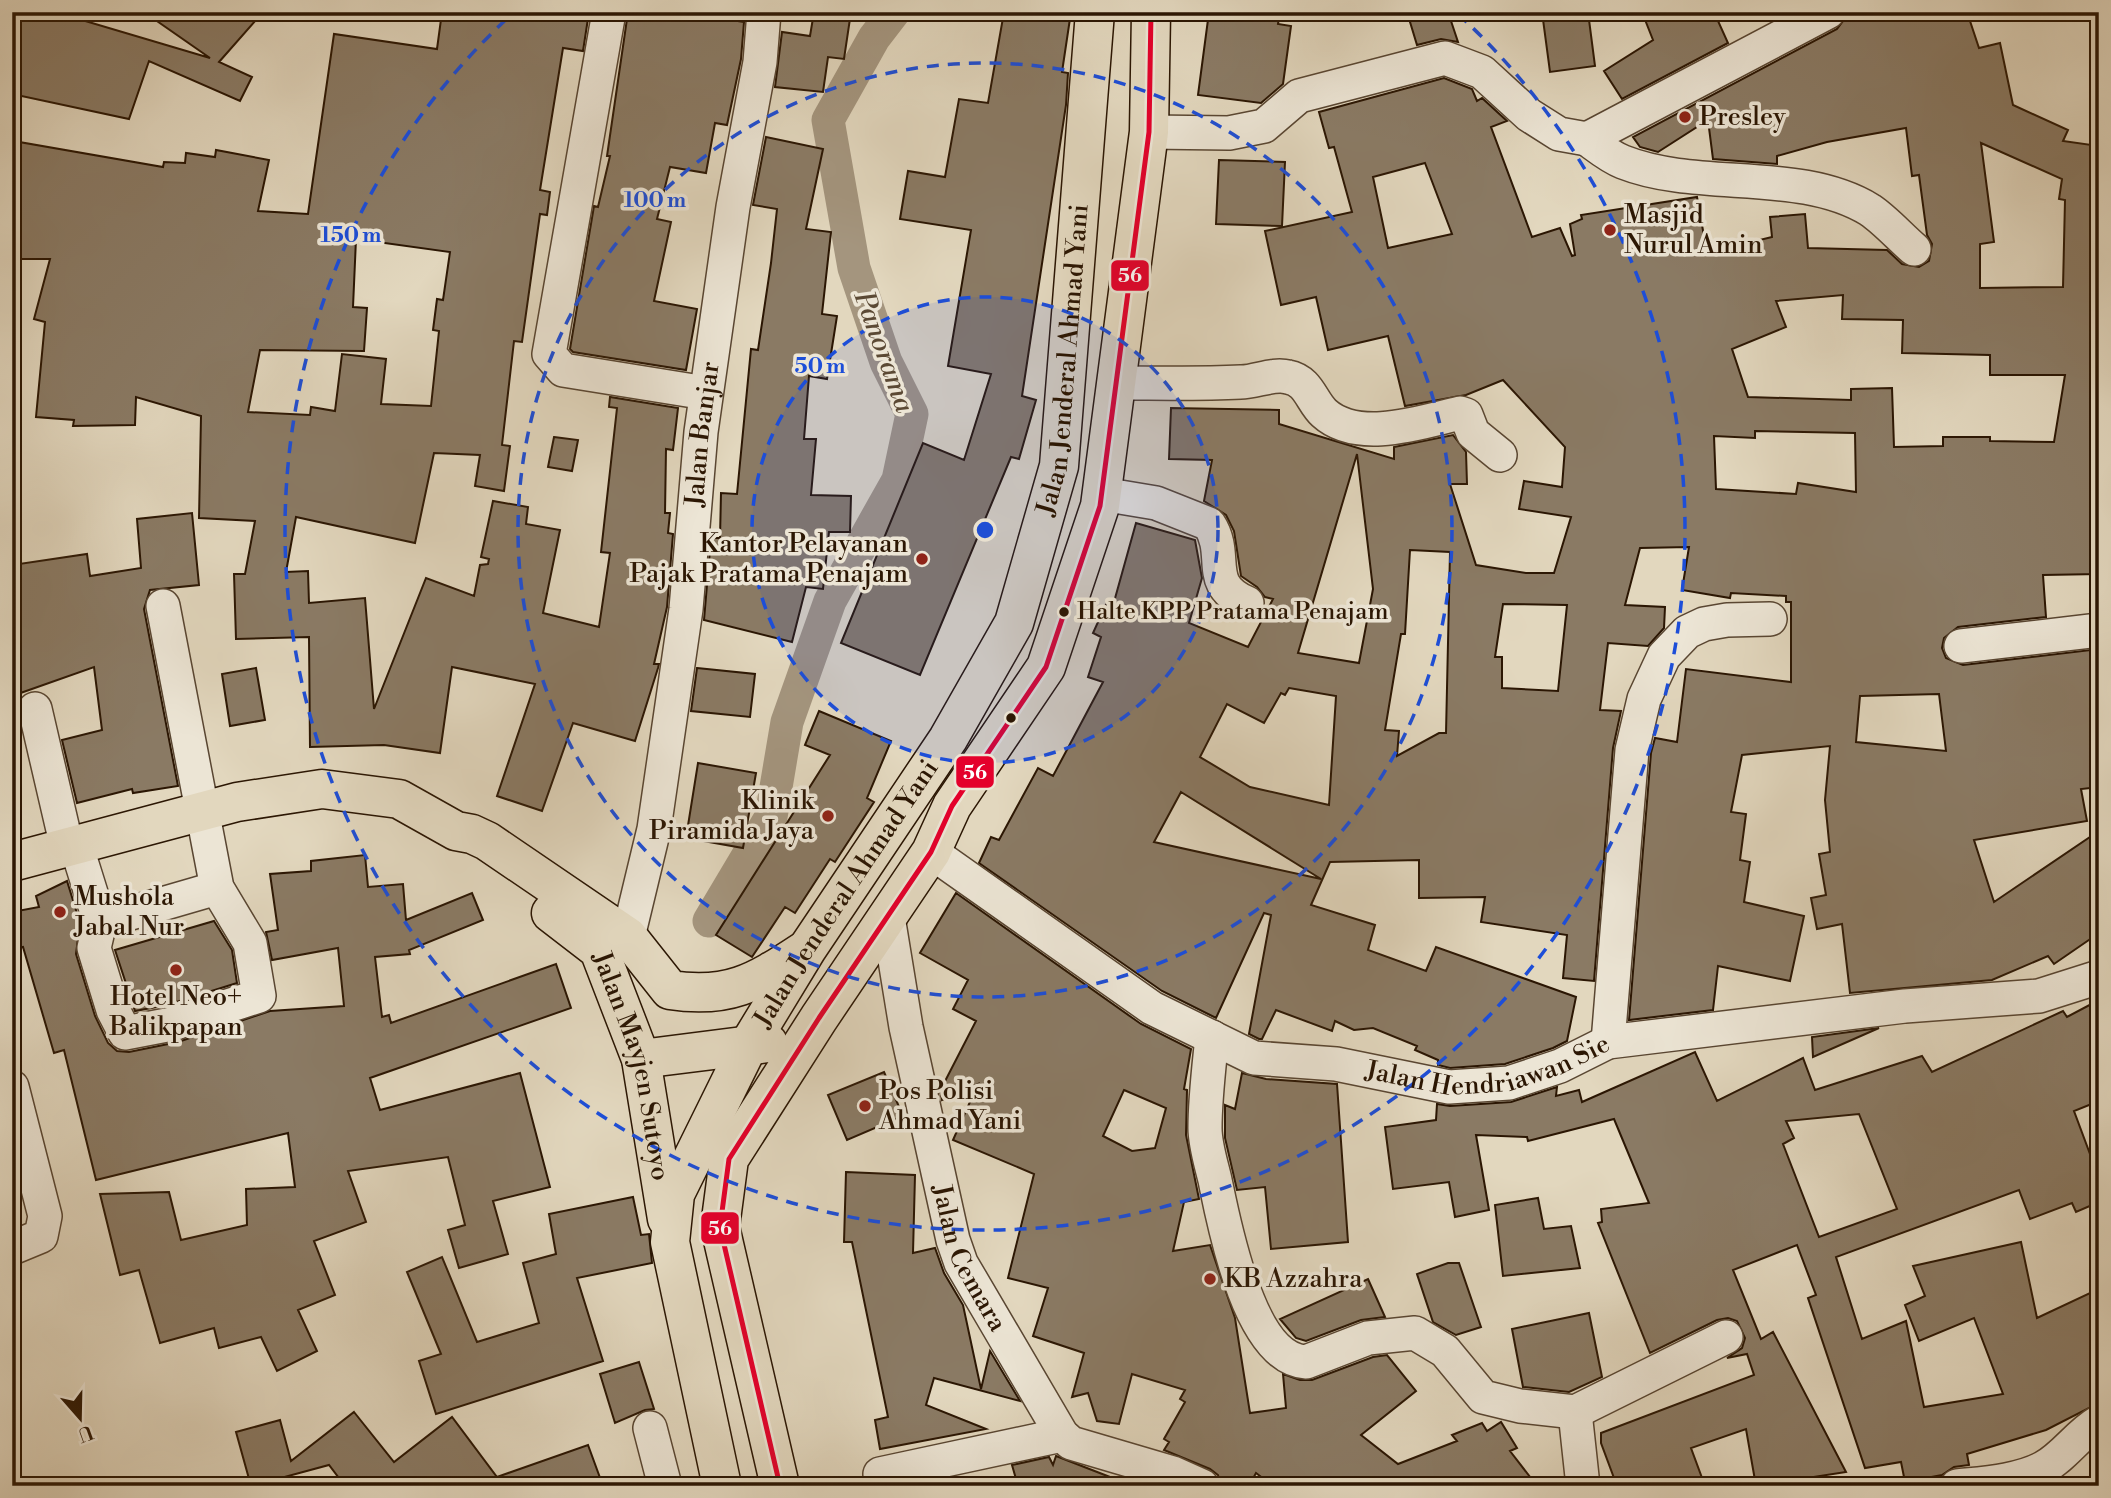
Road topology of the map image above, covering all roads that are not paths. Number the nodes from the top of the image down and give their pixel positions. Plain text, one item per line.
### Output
1 (609, 12) edge
2 (764, 12) edge
3 (1095, 12) edge
4 (1151, 12) edge
5 (1828, 12) edge
6 (1149, 132) junction
7 (1587, 139) junction
8 (1914, 249) dead end
9 (1065, 381) junction
10 (1117, 383) junction
11 (706, 393) junction
12 (1500, 455) dead end
13 (1101, 494) junction
14 (1247, 603) dead end
15 (163, 606) dead end
16 (1770, 619) dead end
17 (2099, 630) edge
18 (1961, 646) dead end
19 (35, 709) dead end
20 (200, 812) junction
21 (456, 831) junction
22 (71, 846) junction
23 (931, 852) junction
24 (12, 862) edge
25 (217, 888) junction
26 (888, 917) junction
27 (100, 922) junction
28 (628, 937) junction
29 (807, 948) junction
30 (2099, 977) edge
31 (670, 990) junction
32 (819, 1018) junction
33 (1212, 1037) junction
34 (1608, 1042) junction
35 (748, 1046) junction
36 (696, 1051) junction
37 (641, 1059) junction
38 (12, 1087) edge
39 (715, 1115) junction
40 (729, 1159) junction
41 (670, 1241) junction
42 (12, 1248) edge
43 (1726, 1337) dead end
44 (1575, 1412) junction
45 (2099, 1422) edge
46 (650, 1428) dead end
47 (1062, 1435) junction
48 (880, 1474) dead end
49 (2051, 1477) edge
50 (665, 1486) edge
51 (722, 1486) edge
52 (780, 1486) edge
53 (1202, 1486) edge
54 (1583, 1486) edge
55 (1957, 1486) edge

1 - 11 street
2 - 11 street, Jalan Banjar
3 - 9 main road, Jalan Jenderal Ahmad Yani
4 - 6 main road, Jalan Jenderal Ahmad Yani
5 - 7 street
6 - 7 street
6 - 10 main road, Jalan Jenderal Ahmad Yani
7 - 8 street
9 - 10 main road
9 - 29 main road, Jalan Jenderal Ahmad Yani
10 - 12 street
10 - 13 main road, Jalan Jenderal Ahmad Yani
11 - 28 street, Jalan Banjar
13 - 14 street
13 - 23 main road, Jalan Jenderal Ahmad Yani
15 - 20 street
16 - 34 street
17 - 18 street
19 - 22 street
20 - 21 main road, Jalan Mayjen Sutoyo
20 - 22 main road, Jalan Mayjen Sutoyo
20 - 25 street
21 - 28 main road, Jalan Mayjen Sutoyo
21 - 37 main road, Jalan Mayjen Sutoyo
22 - 24 main road, Jalan Mayjen Sutoyo
22 - 27 street
23 - 26 main road, Jalan Jenderal Ahmad Yani
23 - 33 street, Jalan Hendriawan Sie
25 - 27 street
25 - 27 street
26 - 32 main road, Jalan Jenderal Ahmad Yani
26 - 47 street, Jalan Cemara
28 - 31 main road, Jalan Mayjen Sutoyo
29 - 31 main road
29 - 35 main road, Jalan Jenderal Ahmad Yani
30 - 34 street, Jalan Hendriawan Sie
31 - 36 main road, Jalan Mayjen Sutoyo
32 - 35 main road
32 - 40 main road, Jalan Jenderal Ahmad Yani
33 - 34 street, Jalan Hendriawan Sie
33 - 44 street
35 - 36 main road
35 - 39 main road, Jalan Jenderal Ahmad Yani
36 - 37 main road
36 - 39 main road, Jalan Mayjen Sutoyo
37 - 41 main road, Jalan Mayjen Sutoyo
38 - 42 street
39 - 40 main road, Jalan Mayjen Sutoyo
39 - 41 main road, Jalan Jenderal Ahmad Yani
40 - 52 main road, Jalan Jenderal Ahmad Yani
41 - 51 main road, Jalan Jenderal Ahmad Yani
43 - 44 street
44 - 54 street
45 - 49 street
46 - 50 street
47 - 48 street
47 - 53 street
49 - 55 street

